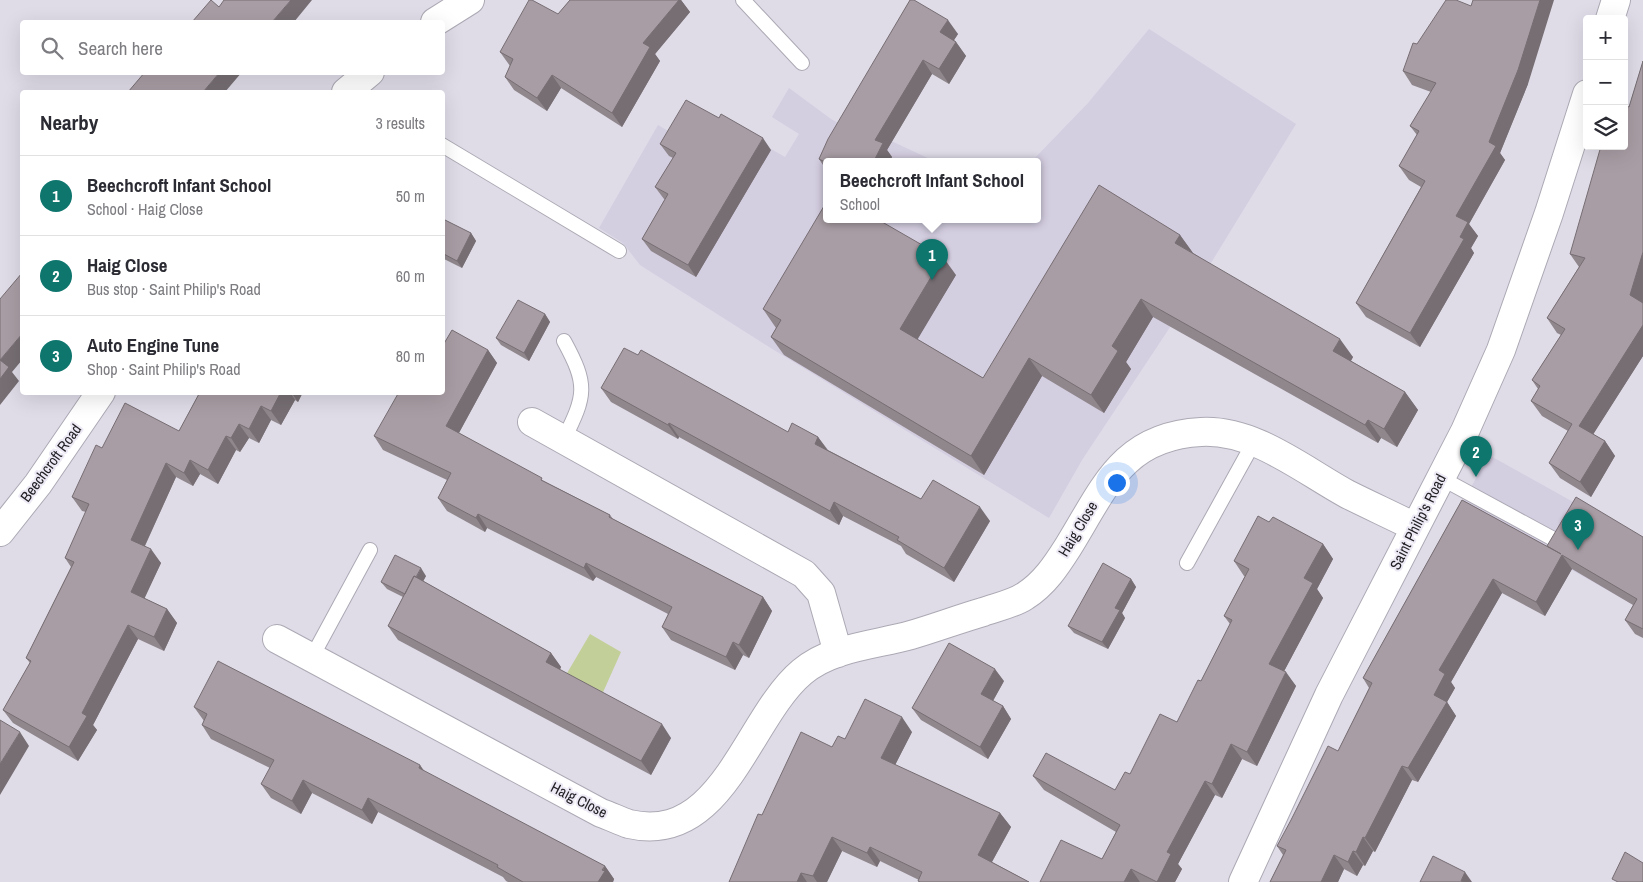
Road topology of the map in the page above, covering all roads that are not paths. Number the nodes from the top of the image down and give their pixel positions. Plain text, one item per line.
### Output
1 (470, 0) edge
2 (743, 0) edge
3 (1616, 0) edge
4 (1611, 15) edge
5 (438, 20) edge
6 (802, 63) dead end
7 (1583, 105) edge
8 (445, 147) edge
9 (619, 251) dead end
10 (564, 341) dead end
11 (99, 395) edge
12 (532, 422) dead end
13 (564, 439) junction
14 (1254, 442) junction
15 (1441, 478) junction
16 (1415, 527) junction
17 (0, 532) edge
18 (1559, 542) edge
19 (370, 550) dead end
20 (1187, 563) dead end
21 (277, 639) dead end
22 (838, 653) junction
23 (312, 657) junction
24 (1248, 881) edge

1 - 5 street
2 - 6 lane
3 - 4 street
7 - 15 street, Saint Philip's Road
8 - 9 lane
10 - 13 lane
11 - 17 street, Beechcroft Road
12 - 13 street
13 - 22 street
14 - 16 street, Haig Close
14 - 20 lane
14 - 22 street, Haig Close
15 - 16 street, Saint Philip's Road
15 - 18 lane
16 - 24 street, Saint Philip's Road
19 - 23 lane
21 - 23 street, Haig Close
22 - 23 street, Haig Close

